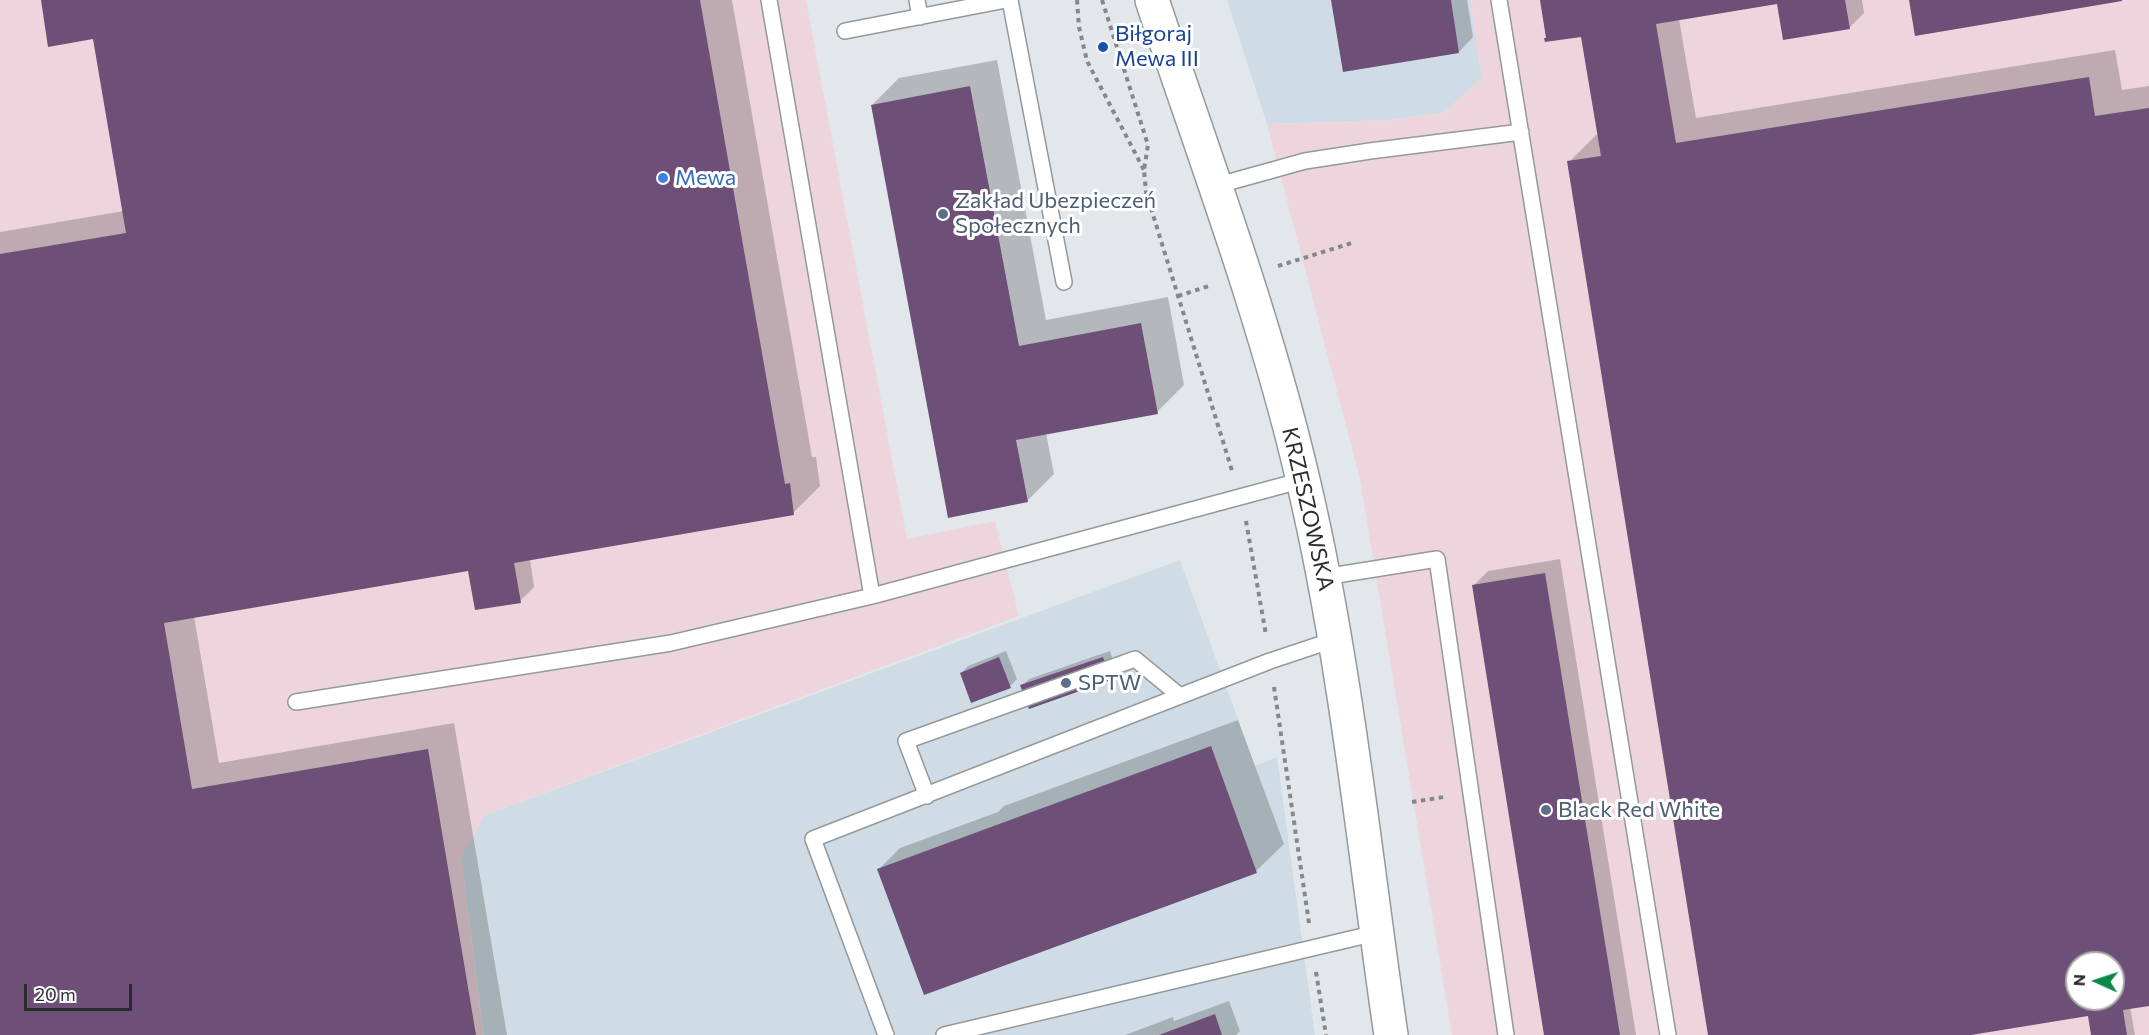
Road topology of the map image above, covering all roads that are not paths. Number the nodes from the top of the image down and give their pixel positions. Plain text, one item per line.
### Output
1 (769, 0) edge
2 (917, 0) edge
3 (1008, 0) edge
4 (1152, 0) edge
5 (1499, 0) edge
6 (920, 17) junction
7 (845, 31) dead end
8 (1521, 132) junction
9 (1215, 186) junction
10 (1064, 282) dead end
11 (1303, 480) junction
12 (1324, 577) junction
13 (872, 596) junction
14 (1335, 639) junction
15 (1180, 696) junction
16 (296, 702) dead end
17 (927, 796) junction
18 (1376, 933) junction
19 (886, 1035) edge
20 (944, 1035) edge
21 (1392, 1035) edge
22 (1506, 1035) edge
23 (1668, 1035) edge

1 - 13 lane
2 - 6 lane
3 - 6 lane
3 - 10 lane
4 - 9 main road, KRZESZOWSKA
5 - 8 lane
6 - 7 lane
8 - 9 lane
8 - 23 lane
9 - 11 main road, KRZESZOWSKA
11 - 12 main road, KRZESZOWSKA
11 - 13 lane
12 - 14 main road, KRZESZOWSKA
12 - 22 lane
13 - 16 lane
14 - 15 lane
14 - 18 main road, KRZESZOWSKA
15 - 17 lane
15 - 17 lane
17 - 19 lane
18 - 20 lane
18 - 21 main road, KRZESZOWSKA

